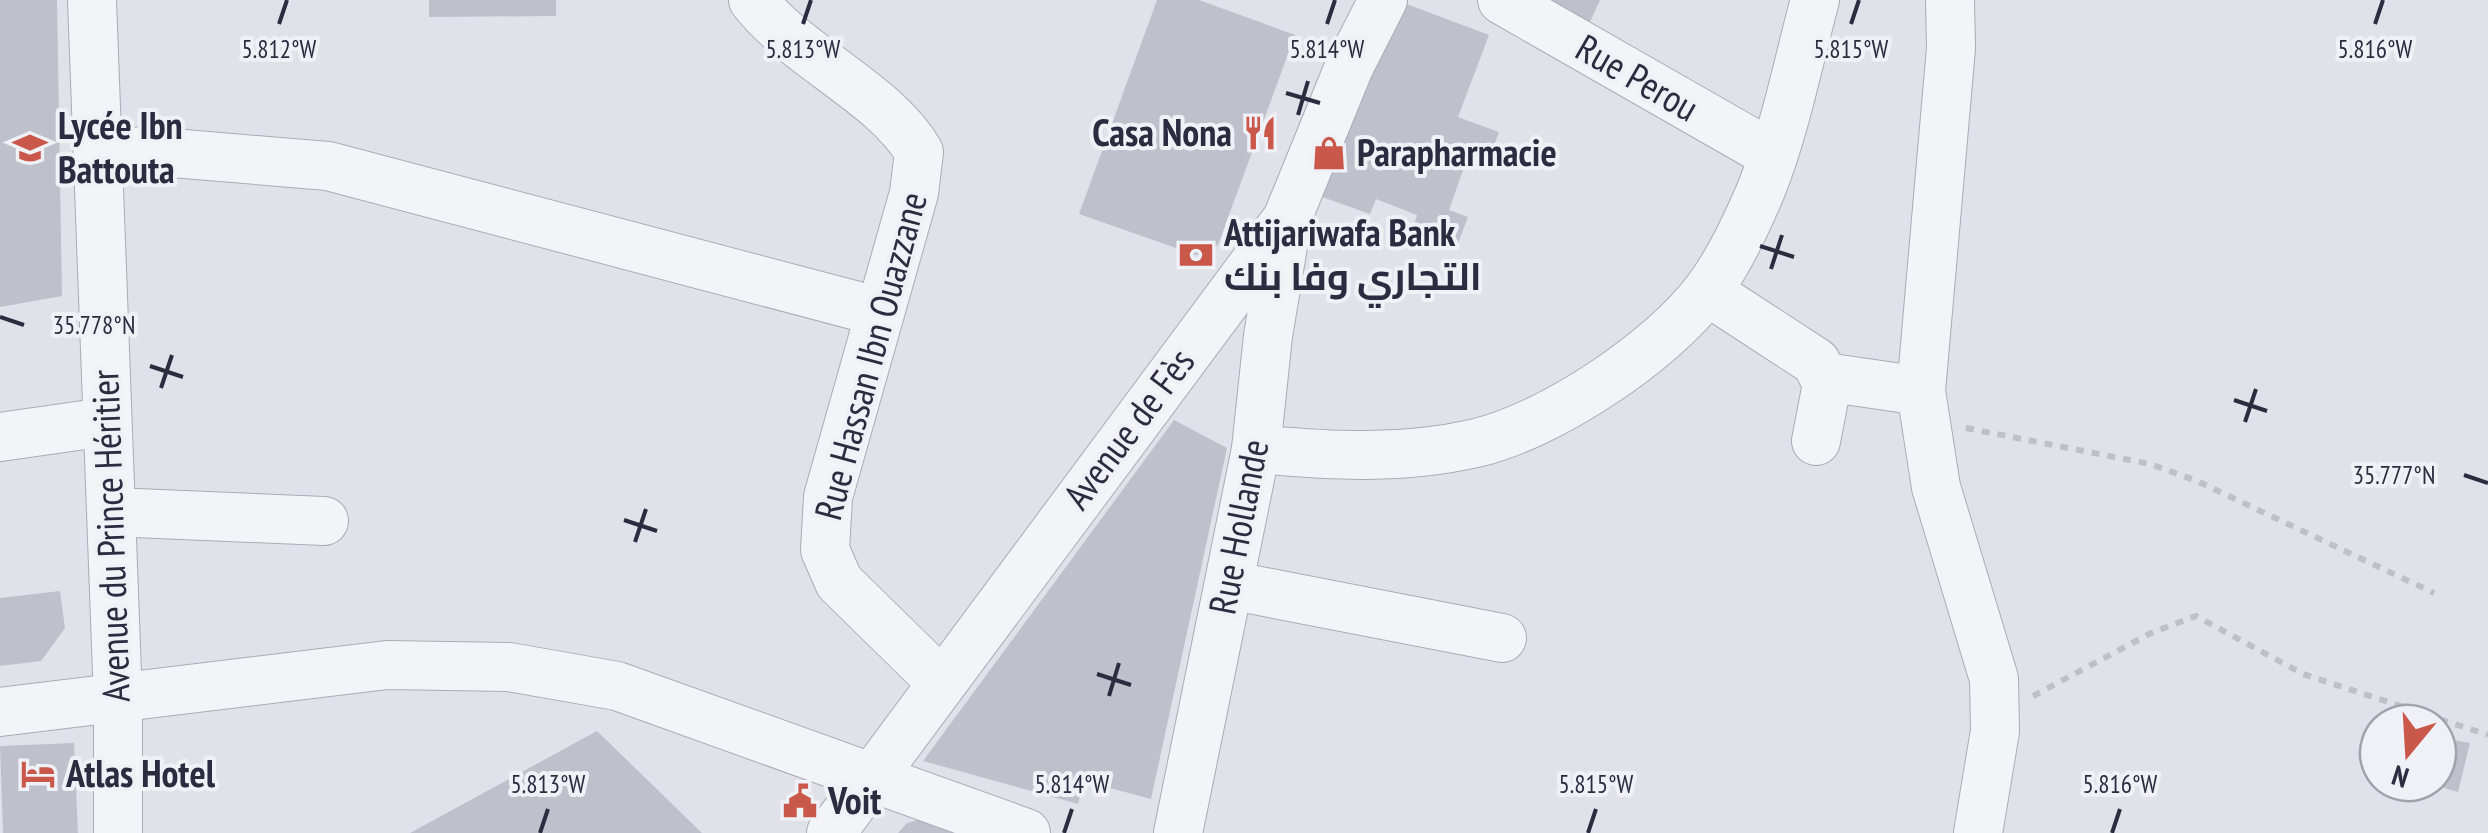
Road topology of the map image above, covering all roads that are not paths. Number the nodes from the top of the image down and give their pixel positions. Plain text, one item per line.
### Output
1 (92, 0) edge
2 (753, 0) edge
3 (1383, 0) edge
4 (1502, 0) edge
5 (1815, 0) edge
6 (1950, 0) edge
7 (98, 154) junction
8 (1772, 155) junction
9 (1287, 220) junction
10 (1707, 291) junction
11 (880, 312) junction
12 (1825, 377) junction
13 (1923, 408) junction
14 (105, 422) junction
15 (0, 437) edge
16 (1816, 441) dead end
17 (1256, 449) junction
18 (112, 512) junction
19 (324, 521) dead end
20 (1229, 585) junction
21 (1502, 638) dead end
22 (940, 682) junction
23 (118, 700) junction
24 (0, 712) edge
25 (869, 779) junction
26 (118, 833) edge
27 (831, 833) edge
28 (1026, 833) edge
29 (1178, 833) edge
30 (1978, 833) edge

1 - 7 street, Avenue du Prince Héritier
2 - 11 street, Rue Hassan Ibn Ouazzane
3 - 9 street, Avenue de Fès
4 - 8 street, Rue Perou
5 - 8 street
6 - 13 street
7 - 11 street
7 - 14 street, Avenue du Prince Héritier
8 - 10 street
9 - 17 street, Rue Hollande
9 - 22 street, Avenue de Fès
10 - 12 street
10 - 17 street
11 - 22 street, Rue Hassan Ibn Ouazzane
12 - 13 street
12 - 16 street
13 - 30 street
14 - 15 street
14 - 18 street, Avenue du Prince Héritier
17 - 20 street, Rue Hollande
18 - 19 street
18 - 23 street, Avenue du Prince Héritier
20 - 21 street
20 - 29 street, Rue Hollande
22 - 25 street, Avenue de Fès
23 - 24 street
23 - 25 street
23 - 26 street, Avenue du Prince Héritier
25 - 27 street, Avenue de Fès
25 - 28 street

